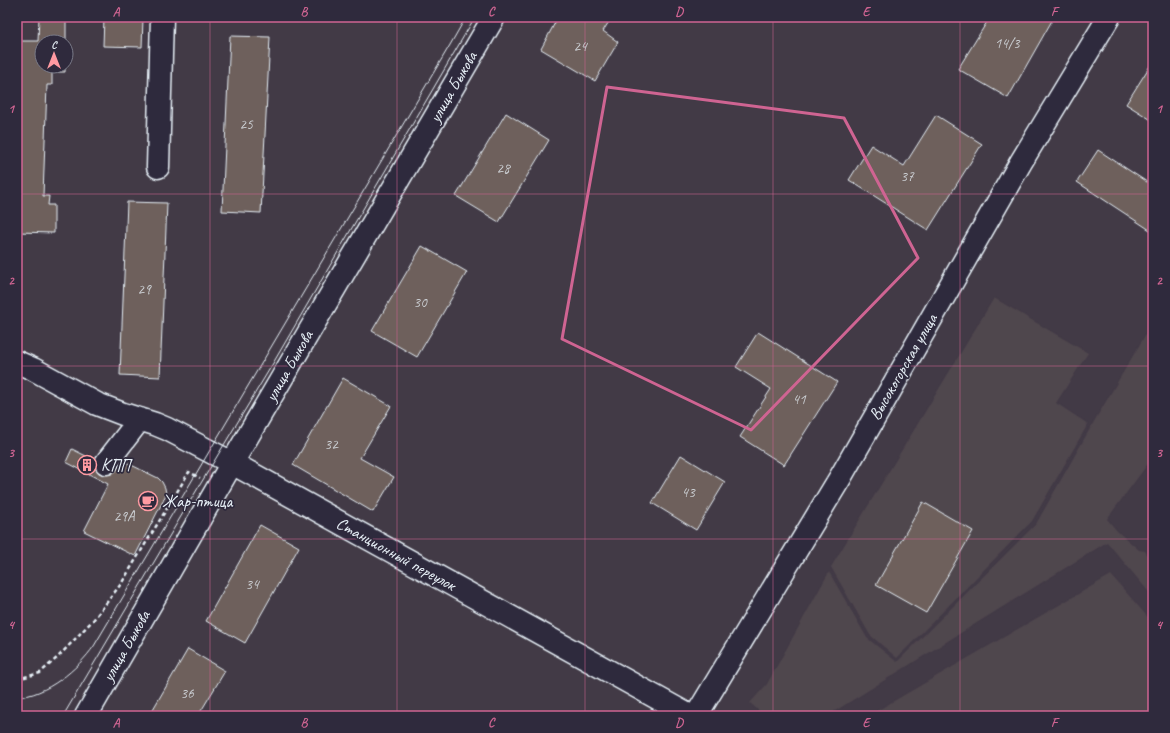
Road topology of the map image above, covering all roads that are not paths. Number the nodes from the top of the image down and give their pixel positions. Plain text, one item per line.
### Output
1 (162, 17) edge
2 (494, 17) edge
3 (1109, 17) edge
4 (158, 168) dead end
5 (17, 362) edge
6 (140, 419) junction
7 (106, 463) dead end
8 (232, 463) junction
9 (86, 716) edge
10 (690, 716) edge
11 (696, 716) edge

1 - 4 street
2 - 8 street, улица Быкова
3 - 11 street, Высокогорская улица
5 - 6 street, Станционный переулок
6 - 7 street
6 - 8 street, Станционный переулок
8 - 9 street, улица Быкова
8 - 10 street, Станционный переулок

